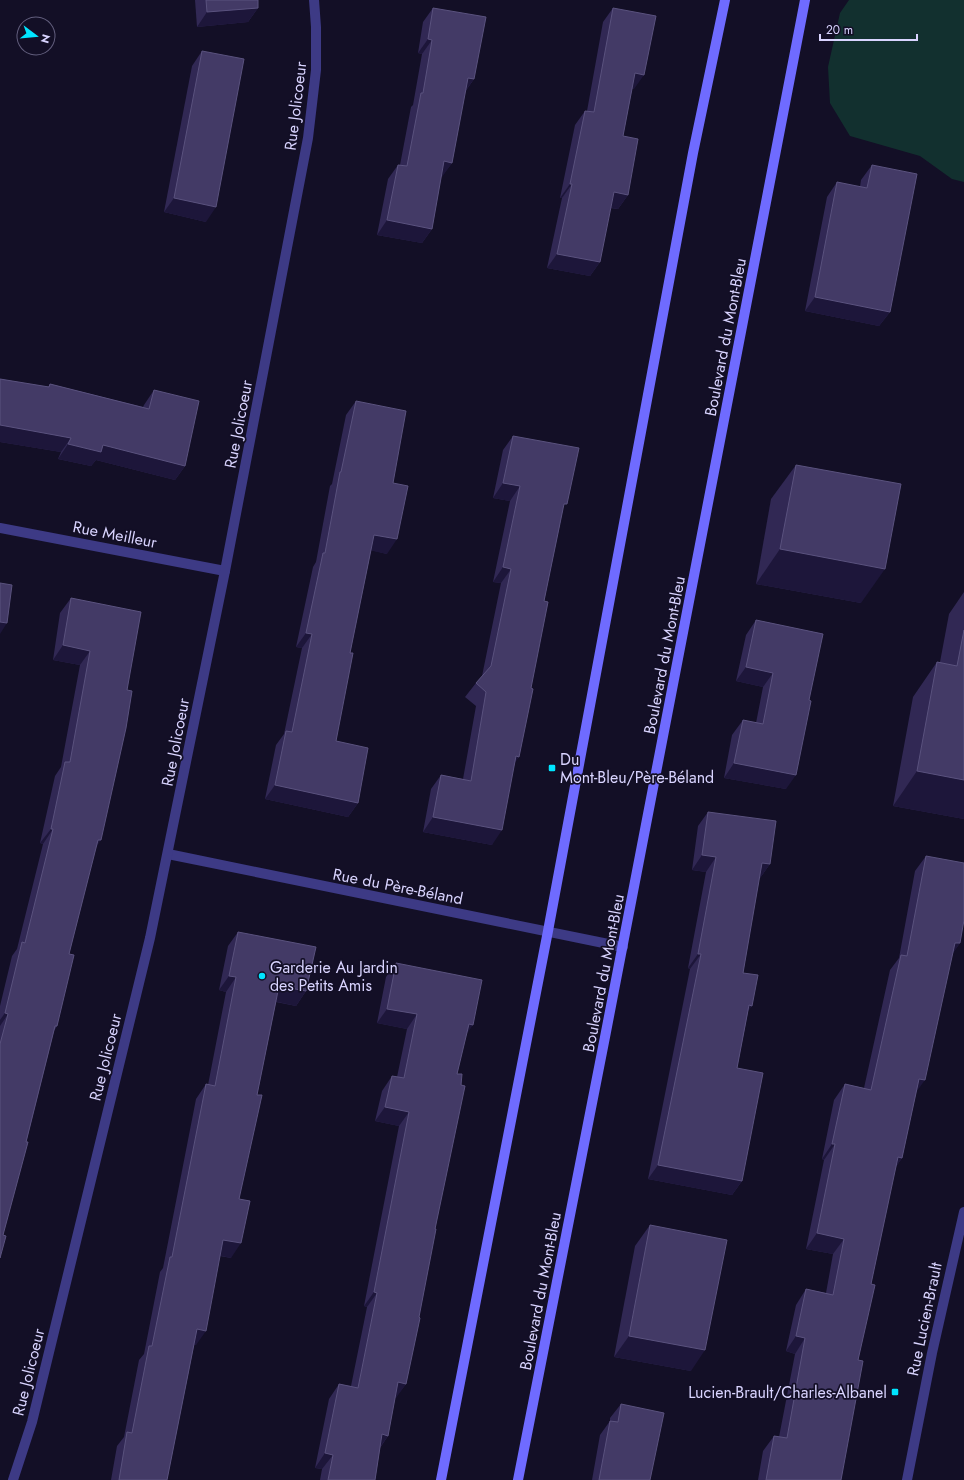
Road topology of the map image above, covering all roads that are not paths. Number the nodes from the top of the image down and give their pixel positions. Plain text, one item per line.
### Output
1 (314, 0) edge
2 (725, 0) edge
3 (805, 0) edge
4 (0, 528) edge
5 (224, 571) junction
6 (168, 854) junction
7 (548, 931) junction
8 (623, 947) junction
9 (964, 1212) edge
10 (13, 1480) edge
11 (441, 1480) edge
12 (518, 1480) edge
13 (907, 1480) edge

1 - 5 street, Rue Jolicoeur
2 - 7 street
3 - 8 street, Boulevard du Mont-Bleu
4 - 5 street, Rue Meilleur
5 - 6 street, Rue Jolicoeur
6 - 7 street, Rue du Père-Béland
6 - 10 street, Rue Jolicoeur
7 - 8 street, Rue du Père-Béland
7 - 11 street
8 - 12 street, Boulevard du Mont-Bleu
9 - 13 street, Rue Lucien-Brault

